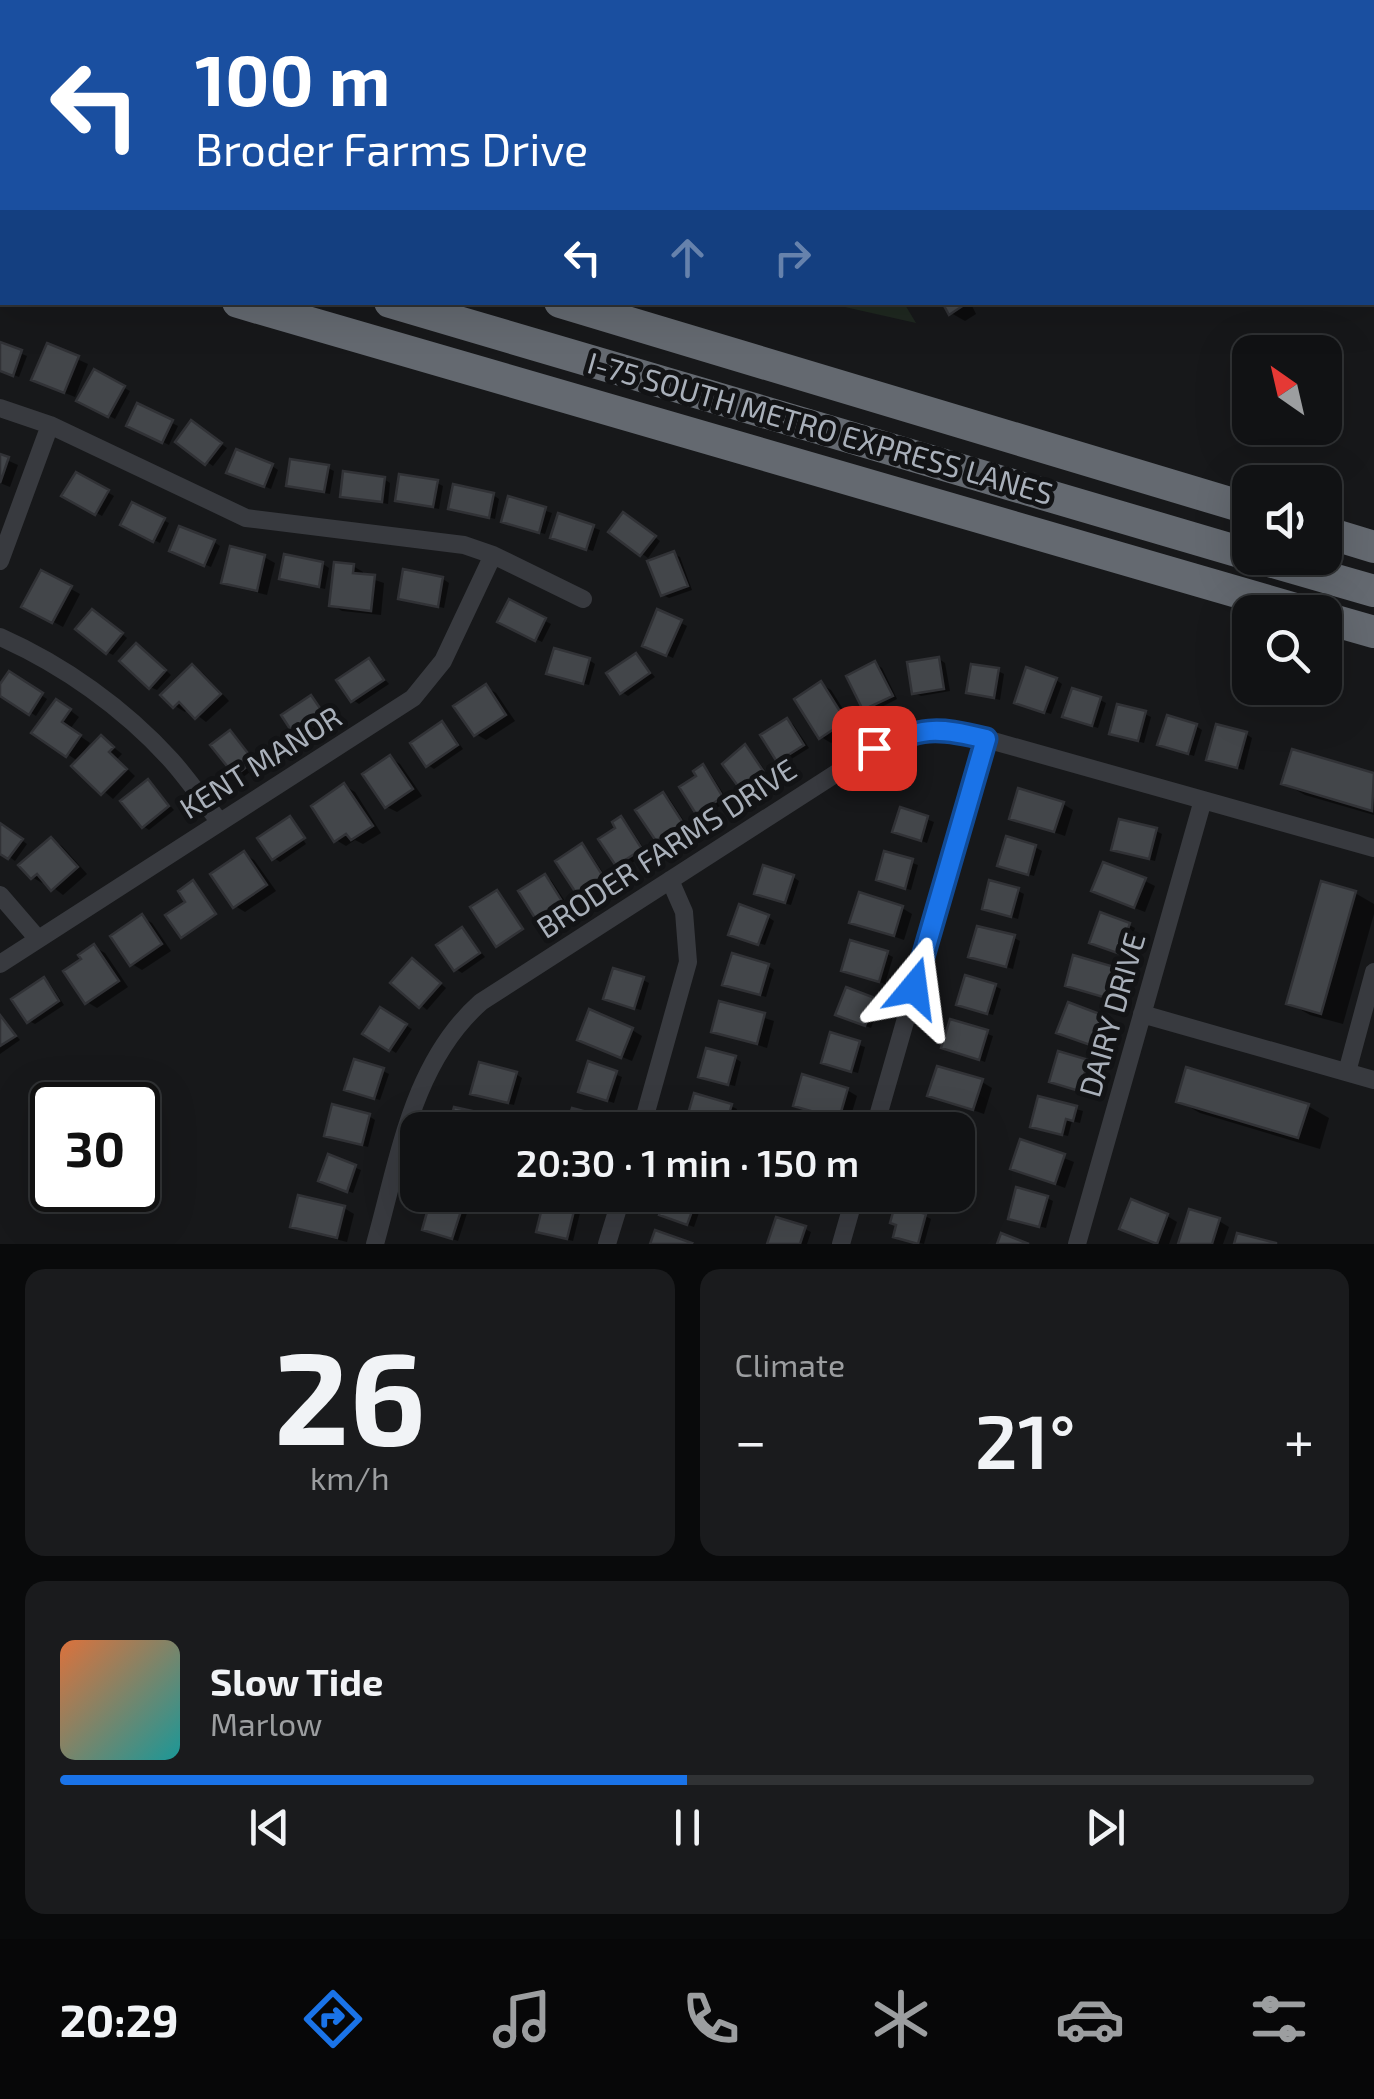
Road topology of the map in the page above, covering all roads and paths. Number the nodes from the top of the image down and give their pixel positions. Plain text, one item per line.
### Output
1 (248, 305) edge
2 (400, 305) edge
3 (570, 305) edge
4 (0, 408) edge
5 (50, 425) junction
6 (1232, 504) edge
7 (1342, 537) edge
8 (1374, 546) edge
9 (1232, 550) edge
10 (493, 554) junction
11 (0, 562) edge
12 (1319, 575) edge
13 (1374, 591) edge
14 (1247, 595) edge
15 (583, 599) dead end
16 (1342, 623) edge
17 (1374, 632) edge
18 (0, 637) edge
19 (986, 739) junction
20 (1202, 800) junction
21 (219, 822) junction
22 (1374, 848) edge
23 (670, 880) junction
24 (0, 896) edge
25 (38, 938) junction
26 (0, 964) edge
27 (1374, 972) edge
28 (1142, 1014) junction
29 (1346, 1072) junction
30 (1374, 1080) edge
31 (646, 1112) edge
32 (879, 1112) edge
33 (617, 1212) edge
34 (850, 1212) edge
35 (374, 1244) edge
36 (608, 1244) edge
37 (841, 1244) edge
38 (1077, 1244) edge

1 - 14 highway
2 - 9 highway, I-75 SOUTH METRO EXPRESS LANES
3 - 6 highway
4 - 5 street
5 - 10 street
5 - 11 street
7 - 8 highway
10 - 15 street
10 - 21 street, KENT MANOR
12 - 13 highway
16 - 17 highway
18 - 21 street
19 - 20 street, BRODER FARMS DRIVE
19 - 23 street, BRODER FARMS DRIVE
19 - 32 street
20 - 22 street, BRODER FARMS DRIVE
20 - 28 street, DAIRY DRIVE
21 - 25 street, KENT MANOR
23 - 31 street
23 - 35 street, BRODER FARMS DRIVE
24 - 25 street
25 - 26 street, KENT MANOR
27 - 29 street
28 - 29 street
28 - 38 street, DAIRY DRIVE
29 - 30 street
33 - 36 street
34 - 37 street

